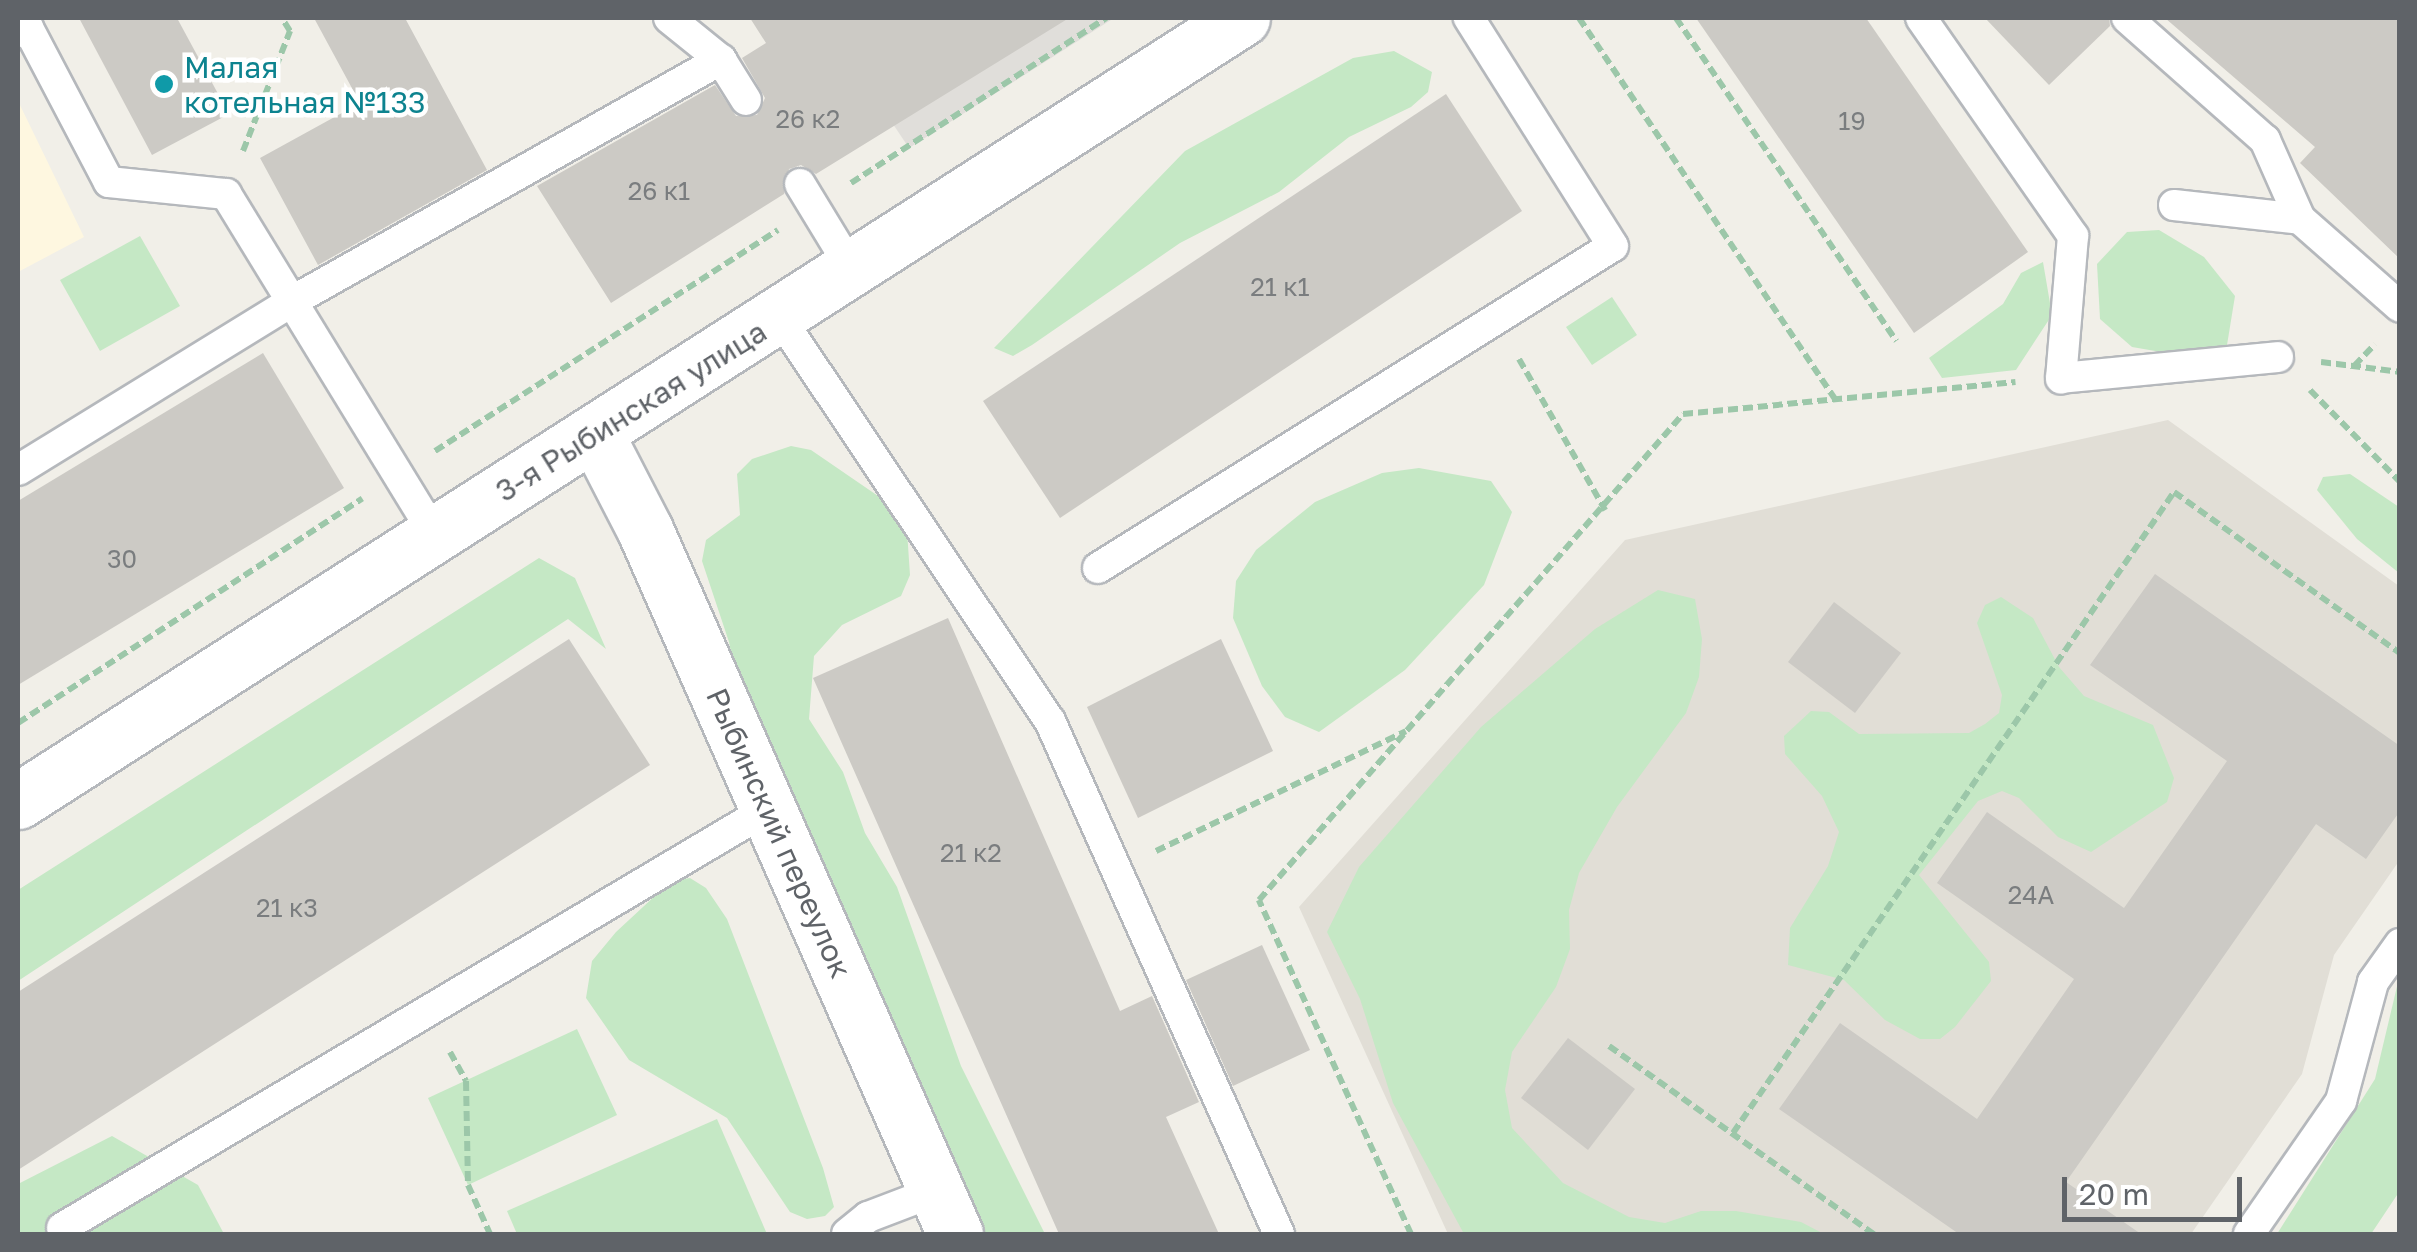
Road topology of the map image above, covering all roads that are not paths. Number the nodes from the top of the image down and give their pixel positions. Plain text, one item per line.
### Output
1 (669, 18) edge
2 (1242, 18) edge
3 (1468, 18) edge
4 (1921, 18) edge
5 (2126, 18) edge
6 (23, 26) edge
7 (722, 60) junction
8 (746, 100) dead end
9 (806, 196) road end
10 (2174, 205) dead end
11 (2300, 218) junction
12 (853, 270) junction
13 (290, 303) junction
14 (2400, 308) edge
15 (780, 318) junction
16 (2278, 357) road end
17 (596, 435) junction
18 (18, 470) edge
19 (434, 533) junction
20 (1098, 568) dead end
21 (18, 801) edge
22 (770, 808) junction
23 (2400, 944) edge
24 (945, 1213) edge
25 (62, 1228) dead end
26 (847, 1234) edge
27 (1278, 1234) edge
28 (2248, 1234) edge

1 - 7 lane
2 - 12 street, 3-я Рыбинская улица
3 - 20 lane
4 - 16 lane
5 - 11 lane
6 - 13 lane
7 - 8 lane
7 - 13 lane
9 - 12 lane
10 - 11 lane
11 - 14 lane
12 - 15 street, 3-я Рыбинская улица
13 - 18 lane
13 - 19 lane
15 - 17 street, 3-я Рыбинская улица
15 - 27 lane
17 - 19 street, 3-я Рыбинская улица
17 - 22 street, Рыбинский переулок
19 - 21 street, 3-я Рыбинская улица
22 - 24 street, Рыбинский переулок
22 - 25 lane
23 - 28 lane
24 - 26 lane

